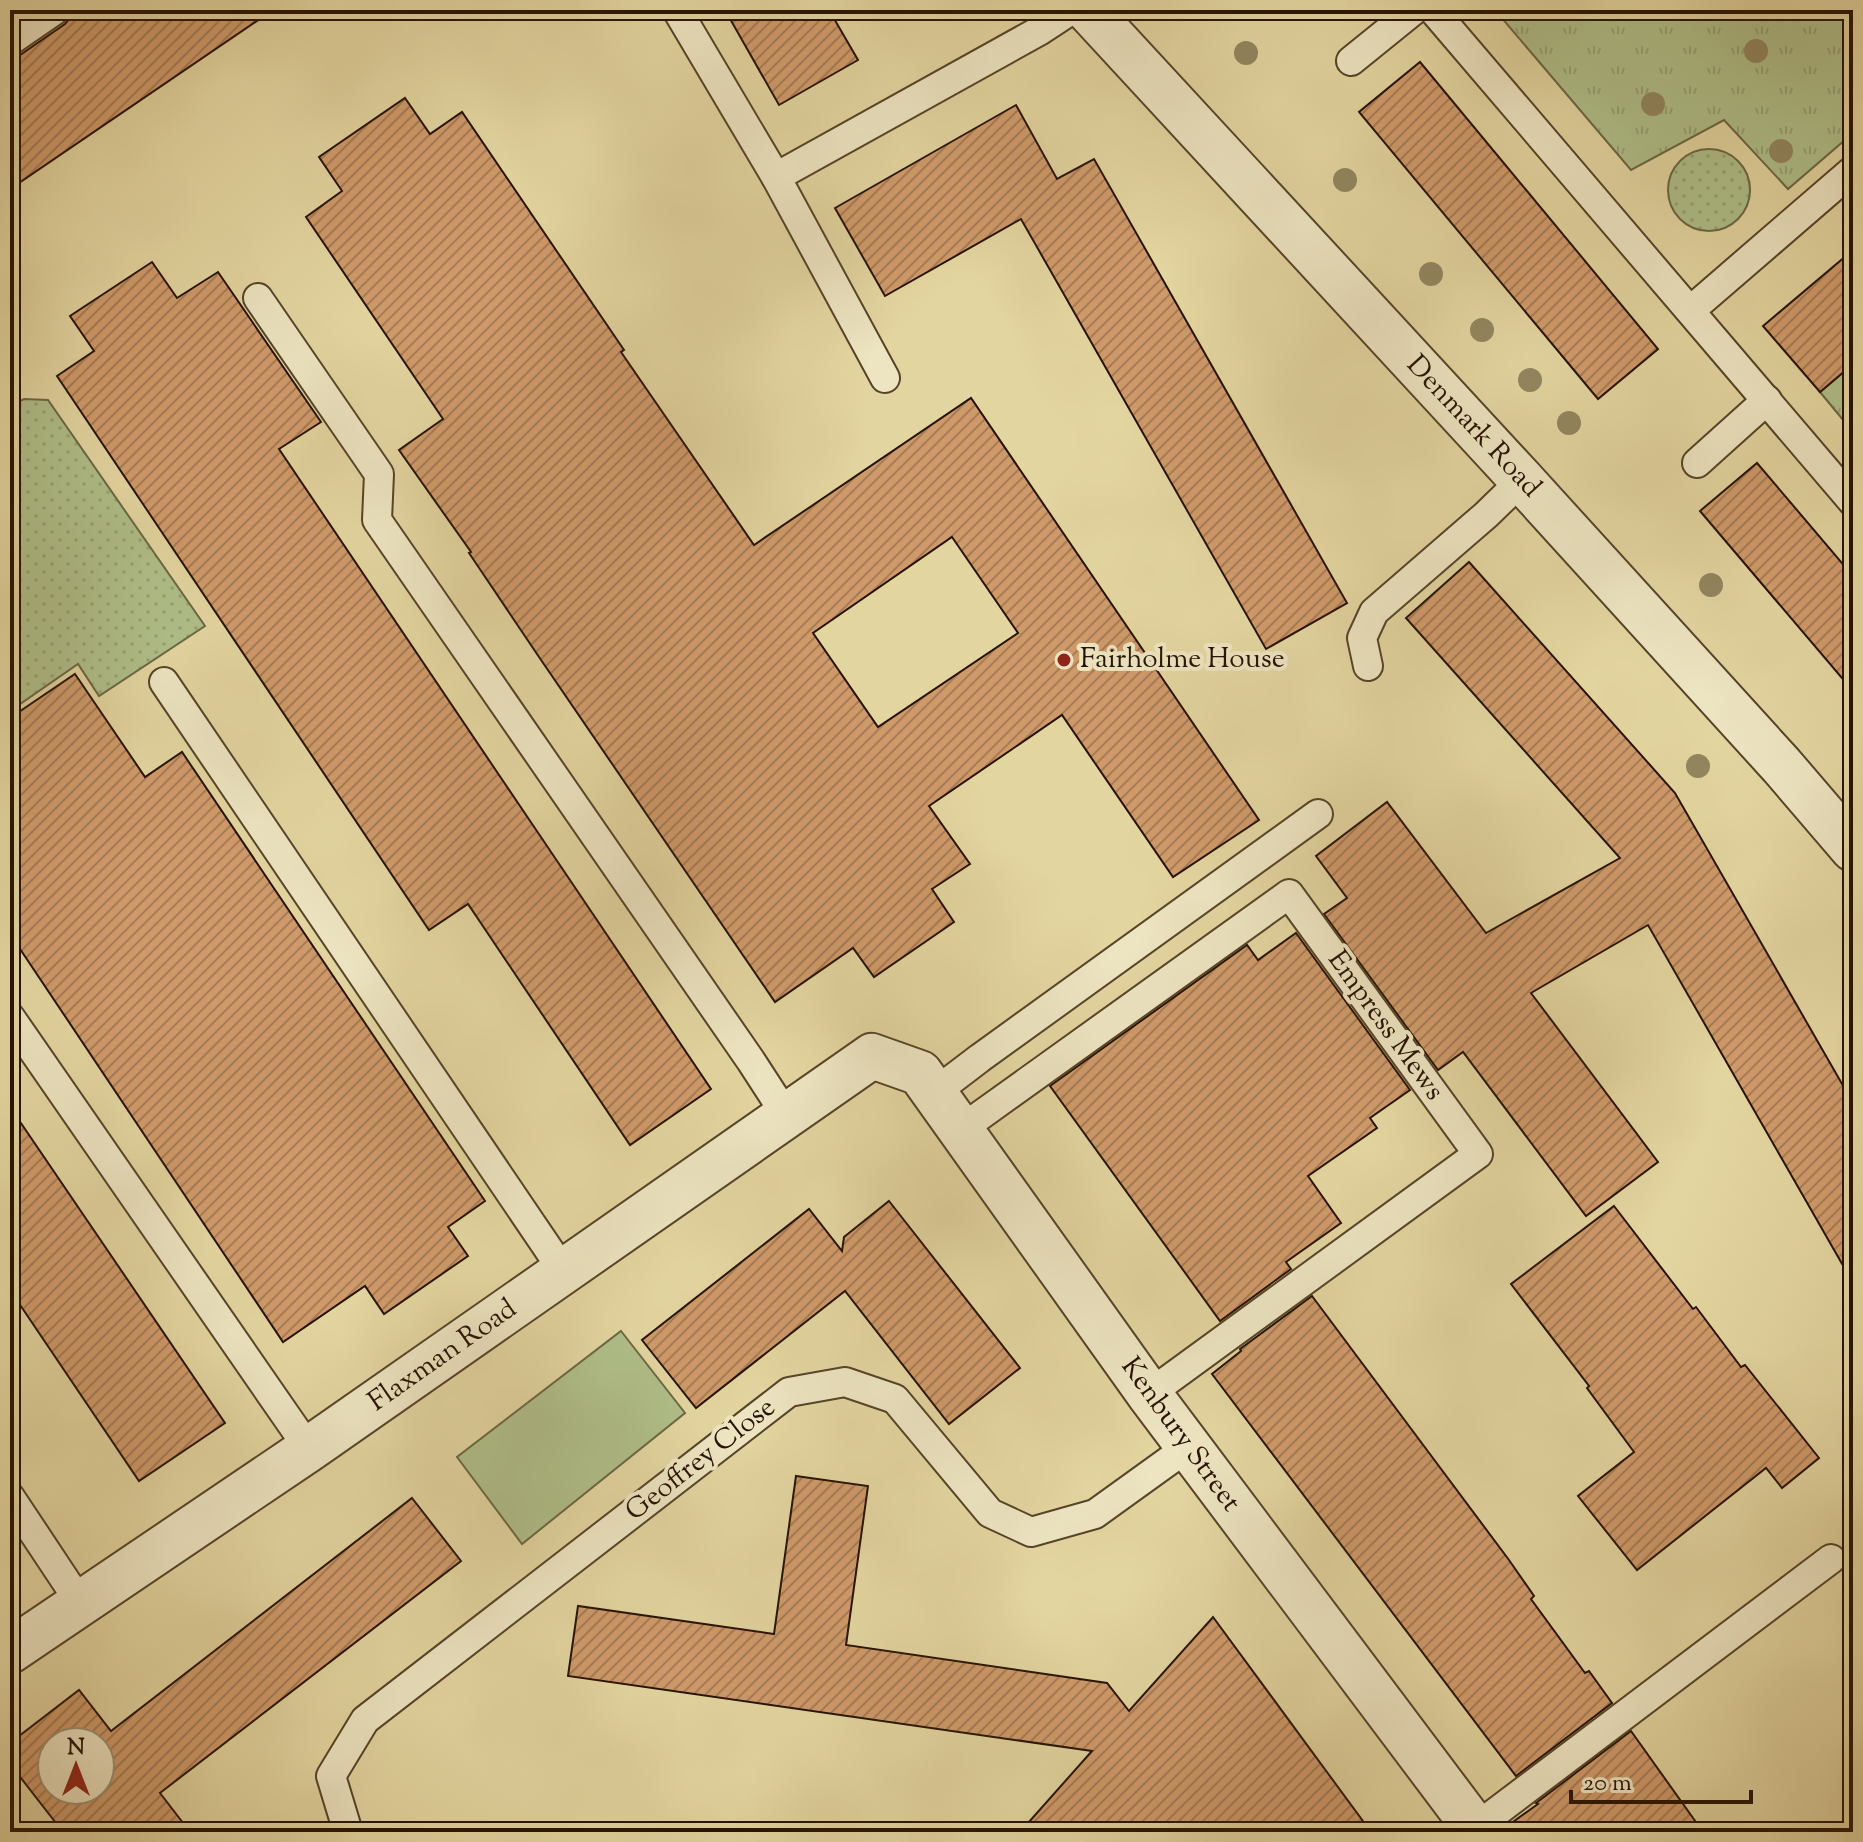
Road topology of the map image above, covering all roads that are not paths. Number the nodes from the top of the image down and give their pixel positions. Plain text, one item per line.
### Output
1 (55, 10) edge
2 (677, 10) edge
3 (1071, 10) edge
4 (1088, 10) edge
5 (1414, 10) edge
6 (1433, 10) edge
7 (10, 41) edge
8 (1351, 61) dead end
9 (1853, 170) edge
10 (776, 177) junction
11 (258, 298) dead end
12 (1691, 310) junction
13 (885, 378) dead end
14 (1767, 400) junction
15 (1697, 463) dead end
16 (1522, 480) junction
17 (1853, 502) edge
18 (1368, 666) dead end
19 (164, 682) dead end
20 (1318, 814) dead end
21 (1853, 849) edge
22 (10, 1017) edge
23 (872, 1056) joint
24 (934, 1093) junction
25 (786, 1115) junction
26 (960, 1130) junction
27 (564, 1272) junction
28 (1149, 1394) junction
29 (1188, 1447) junction
30 (309, 1449) junction
31 (10, 1497) edge
32 (1831, 1559) dead end
33 (81, 1604) junction
34 (10, 1651) edge
35 (1477, 1830) edge
36 (348, 1832) edge

1 - 7 lane
2 - 10 lane
3 - 10 lane
4 - 16 street, Denmark Road
5 - 8 lane
6 - 12 lane
9 - 12 lane
10 - 13 lane
11 - 25 lane
12 - 14 lane
14 - 15 lane
14 - 17 lane
16 - 18 lane
16 - 21 street, Denmark Road
19 - 27 lane
20 - 24 lane
22 - 30 lane
23 - 24 street, Kenbury Street
23 - 25 street, Flaxman Road
24 - 26 street, Kenbury Street
25 - 27 street, Flaxman Road
26 - 28 street, Kenbury Street
26 - 28 lane, Empress Mews
27 - 30 street, Flaxman Road
28 - 29 street, Kenbury Street
29 - 35 street, Kenbury Street
29 - 36 lane, Geoffrey Close
30 - 33 street, Flaxman Road
31 - 33 lane
32 - 35 lane
33 - 34 street, Flaxman Road

